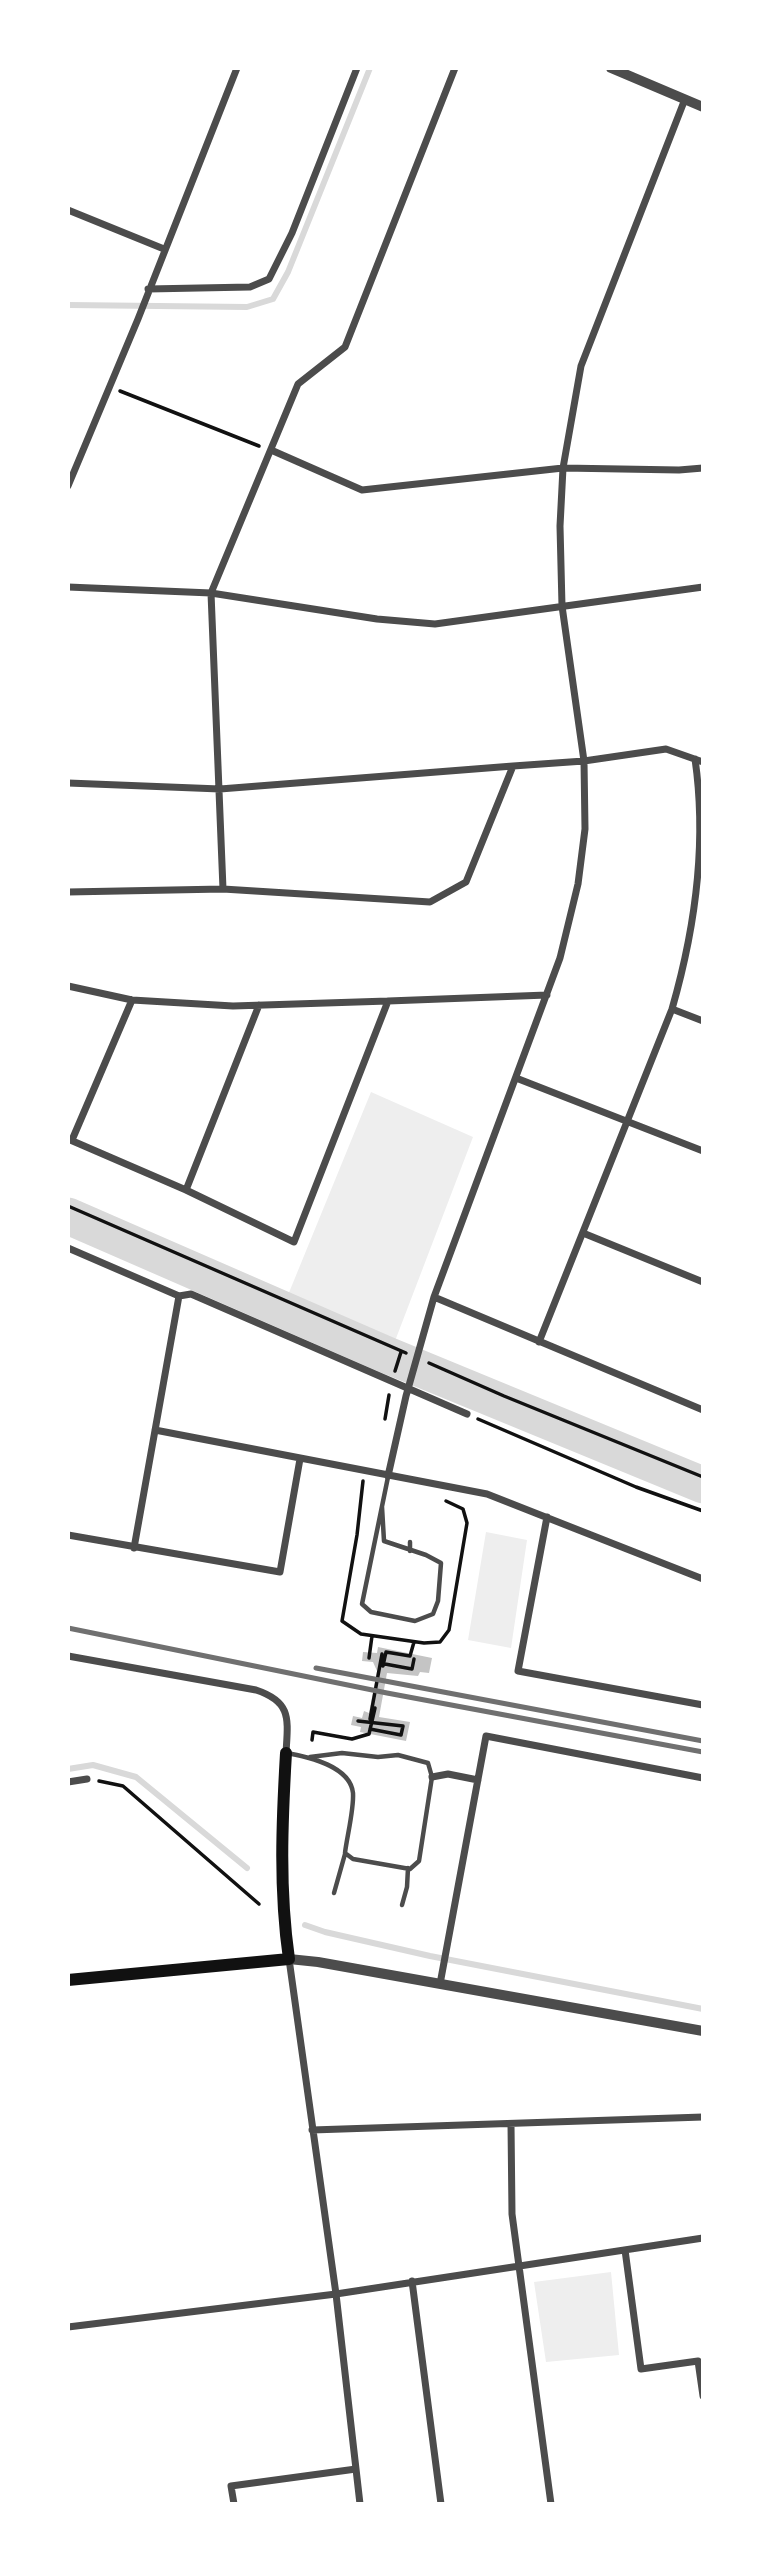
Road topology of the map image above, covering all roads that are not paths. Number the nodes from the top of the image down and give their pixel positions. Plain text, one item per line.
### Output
1 (237, 68) edge
2 (357, 68) edge
3 (455, 68) edge
4 (611, 68) edge
5 (685, 99) junction
6 (703, 107) edge
7 (68, 209) edge
8 (164, 249) junction
9 (148, 289) junction
10 (271, 450) junction
11 (563, 468) junction
12 (703, 468) edge
13 (68, 485) edge
14 (68, 587) edge
15 (703, 587) edge
16 (211, 593) junction
17 (562, 606) junction
18 (584, 761) junction
19 (699, 761) edge
20 (513, 766) junction
21 (68, 783) edge
22 (220, 789) junction
23 (223, 890) junction
24 (694, 890) junction
25 (68, 892) edge
26 (703, 893) edge
27 (68, 986) edge
28 (547, 995) junction
29 (132, 1000) junction
30 (388, 1001) junction
31 (259, 1005) junction
32 (673, 1009) junction
33 (703, 1021) edge
34 (516, 1078) junction
35 (628, 1121) junction
36 (70, 1140) edge
37 (703, 1151) edge
38 (186, 1190) junction
39 (583, 1233) junction
40 (68, 1248) edge
41 (703, 1282) edge
42 (179, 1296) junction
43 (434, 1297) junction
44 (539, 1342) junction
45 (409, 1388) junction
46 (703, 1410) edge
47 (467, 1414) road end
48 (155, 1430) junction
49 (300, 1459) junction
50 (388, 1476) junction
51 (382, 1507) junction
52 (547, 1517) junction
53 (68, 1535) edge
54 (410, 1542) dead end
55 (134, 1548) junction
56 (411, 1551) junction
57 (703, 1579) edge
58 (68, 1656) edge
59 (703, 1705) edge
60 (286, 1753) junction
61 (310, 1757) junction
62 (432, 1777) junction
63 (703, 1778) edge
64 (87, 1779) road end
65 (478, 1780) junction
66 (68, 1782) edge
67 (345, 1853) junction
68 (408, 1868) junction
69 (334, 1893) dead end
70 (402, 1905) dead end
71 (289, 1959) junction
72 (68, 1980) edge
73 (440, 1984) junction
74 (703, 2031) edge
75 (703, 2117) edge
76 (510, 2124) junction
77 (312, 2130) junction
78 (703, 2238) edge
79 (625, 2250) junction
80 (519, 2265) junction
81 (412, 2281) junction
82 (336, 2294) junction
83 (68, 2327) edge
84 (701, 2360) edge
85 (703, 2396) edge
86 (356, 2469) junction
87 (234, 2504) edge
88 (360, 2504) edge
89 (442, 2504) edge
90 (551, 2504) edge

1 - 8 street
2 - 9 street
3 - 10 street
4 - 5 street
5 - 6 street
5 - 11 street
7 - 8 street
8 - 9 street
9 - 13 street
10 - 11 street
10 - 16 street
11 - 12 street
11 - 17 street
14 - 16 street
15 - 17 street
16 - 17 street
16 - 22 street
17 - 18 street
18 - 19 street
18 - 20 street
18 - 28 street
19 - 24 street
20 - 22 street
20 - 23 street
21 - 22 street
22 - 23 street
23 - 25 street
24 - 26 street
24 - 32 street
27 - 29 street
28 - 30 street
28 - 34 street
29 - 31 street
29 - 36 street
30 - 31 street
30 - 38 street
31 - 38 street
32 - 33 street
32 - 35 street
34 - 35 street
34 - 43 street
35 - 37 street
35 - 39 street
36 - 38 street
39 - 41 street
39 - 44 street
40 - 42 street
42 - 45 street
42 - 48 street
43 - 44 street
43 - 45 street
44 - 46 street
45 - 47 street
45 - 50 street
48 - 49 street
48 - 55 street
49 - 50 street
49 - 55 street
50 - 51 lane
50 - 52 street
51 - 56 lane
51 - 56 lane
52 - 57 street
52 - 59 street
53 - 55 street
54 - 56 lane
58 - 60 street
60 - 61 lane
60 - 71 main road
61 - 62 lane
61 - 67 lane
62 - 65 street
62 - 68 lane
63 - 65 street
64 - 66 street
65 - 73 street
67 - 68 lane
67 - 69 lane
68 - 70 lane
71 - 72 main road
71 - 73 street
71 - 77 street
73 - 74 street
75 - 76 street
76 - 77 street
76 - 80 street
77 - 82 street
78 - 79 street
79 - 80 street
79 - 84 street
80 - 81 street
80 - 90 street
81 - 82 street
81 - 89 street
82 - 83 street
82 - 86 street
84 - 85 street
86 - 87 street
86 - 88 street

